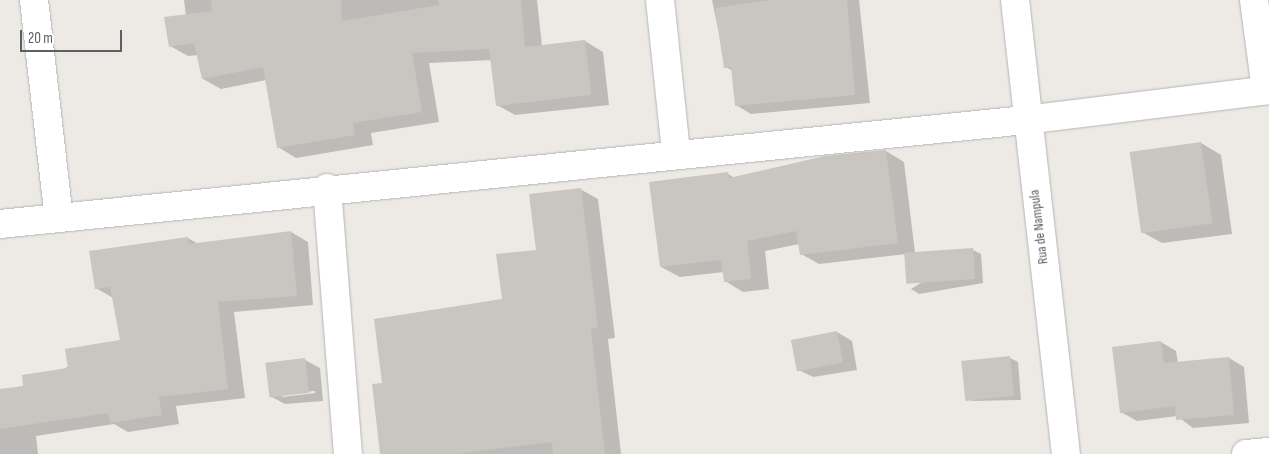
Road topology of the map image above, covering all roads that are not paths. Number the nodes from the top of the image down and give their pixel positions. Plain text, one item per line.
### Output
1 (34, 0) edge
2 (660, 0) edge
3 (1015, 0) edge
4 (1254, 0) edge
5 (1268, 90) edge
6 (1026, 120) junction
7 (676, 153) junction
8 (327, 188) junction
9 (59, 218) junction
10 (0, 224) edge
11 (1269, 452) edge
12 (348, 454) edge
13 (1066, 454) edge
14 (1246, 454) edge

1 - 9 street
2 - 7 street
3 - 6 street, Rua de Nampula
4 - 5 street
5 - 6 street
6 - 7 street
6 - 13 street, Rua de Nampula
7 - 8 street
8 - 9 street
8 - 12 street
9 - 10 street
11 - 14 street

